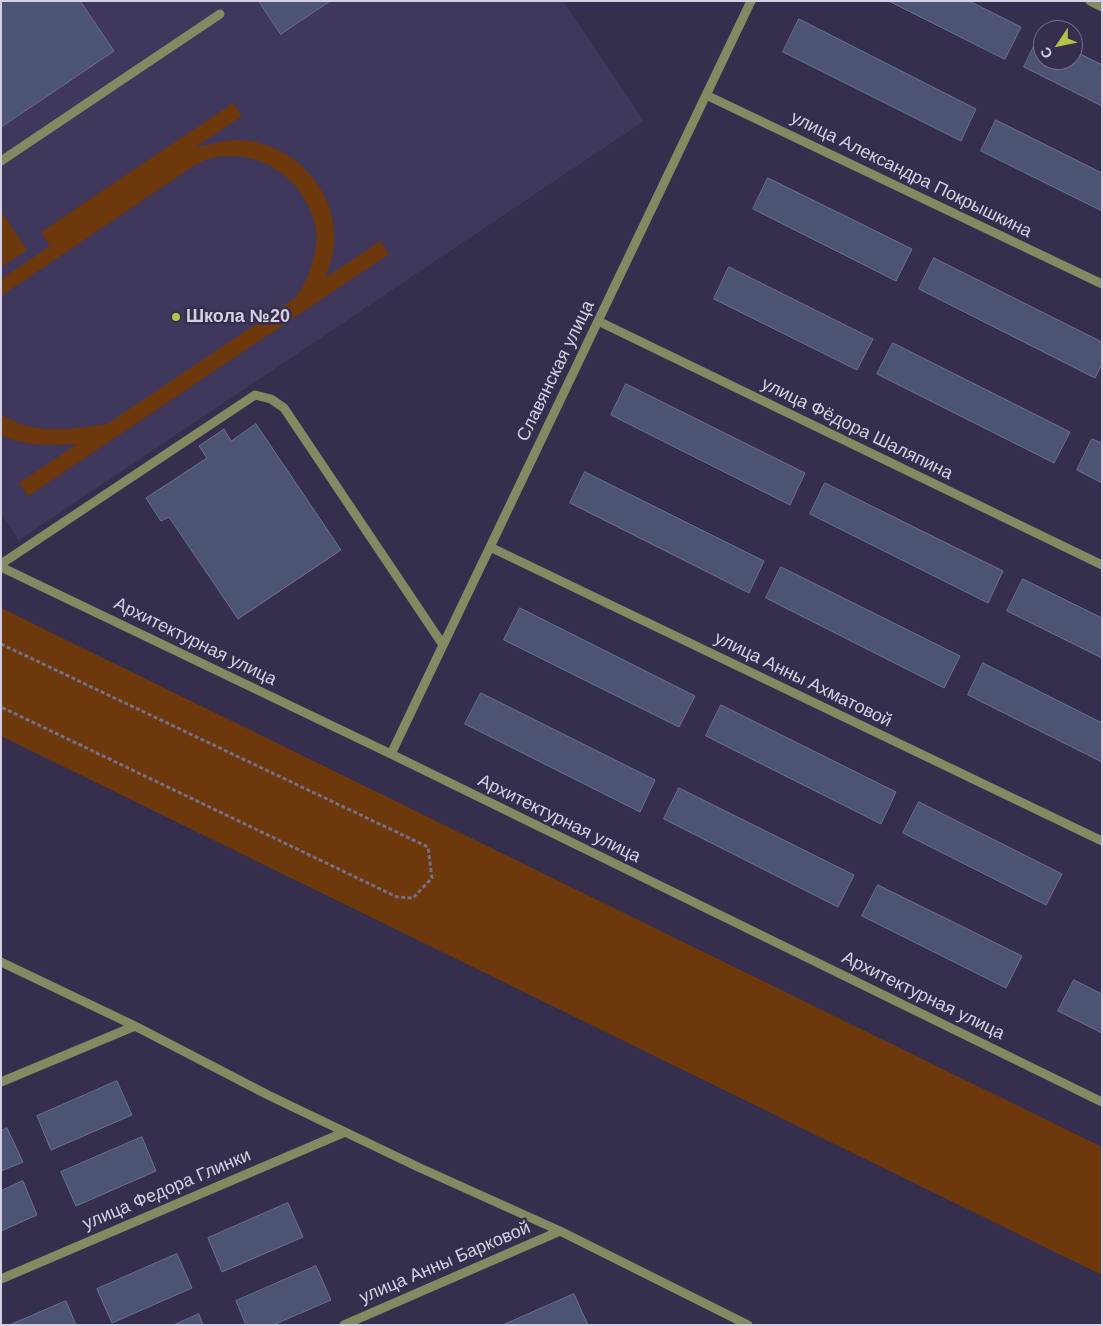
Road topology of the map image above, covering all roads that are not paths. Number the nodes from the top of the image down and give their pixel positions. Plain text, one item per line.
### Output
1 (752, 1) edge
2 (1090, 1) edge
3 (1102, 7) edge
4 (220, 14) dead end
5 (706, 96) junction
6 (1, 161) edge
7 (1102, 284) edge
8 (598, 321) junction
9 (490, 547) junction
10 (1, 566) edge
11 (1102, 566) edge
12 (443, 645) junction
13 (391, 754) junction
14 (1102, 841) edge
15 (1, 962) edge
16 (135, 1026) junction
17 (1, 1082) edge
18 (1102, 1102) edge
19 (345, 1132) junction
20 (560, 1231) junction
21 (1, 1279) edge
22 (344, 1325) edge
23 (748, 1325) edge

1 - 5 street, Славянская улица
2 - 3 street
4 - 6 street
5 - 7 street, улица Александра Покрышкина
5 - 8 street, Славянская улица
8 - 9 street, Славянская улица
8 - 11 street, улица Фёдора Шаляпина
9 - 12 street, Славянская улица
9 - 14 street, улица Анны Ахматовой
10 - 12 street
10 - 13 street, Архитектурная улица
12 - 13 street, Славянская улица
13 - 18 street, Архитектурная улица
15 - 16 street
16 - 17 street
16 - 19 street
19 - 20 street
19 - 21 street, улица Федора Глинки
20 - 22 street, улица Анны Барковой
20 - 23 street

